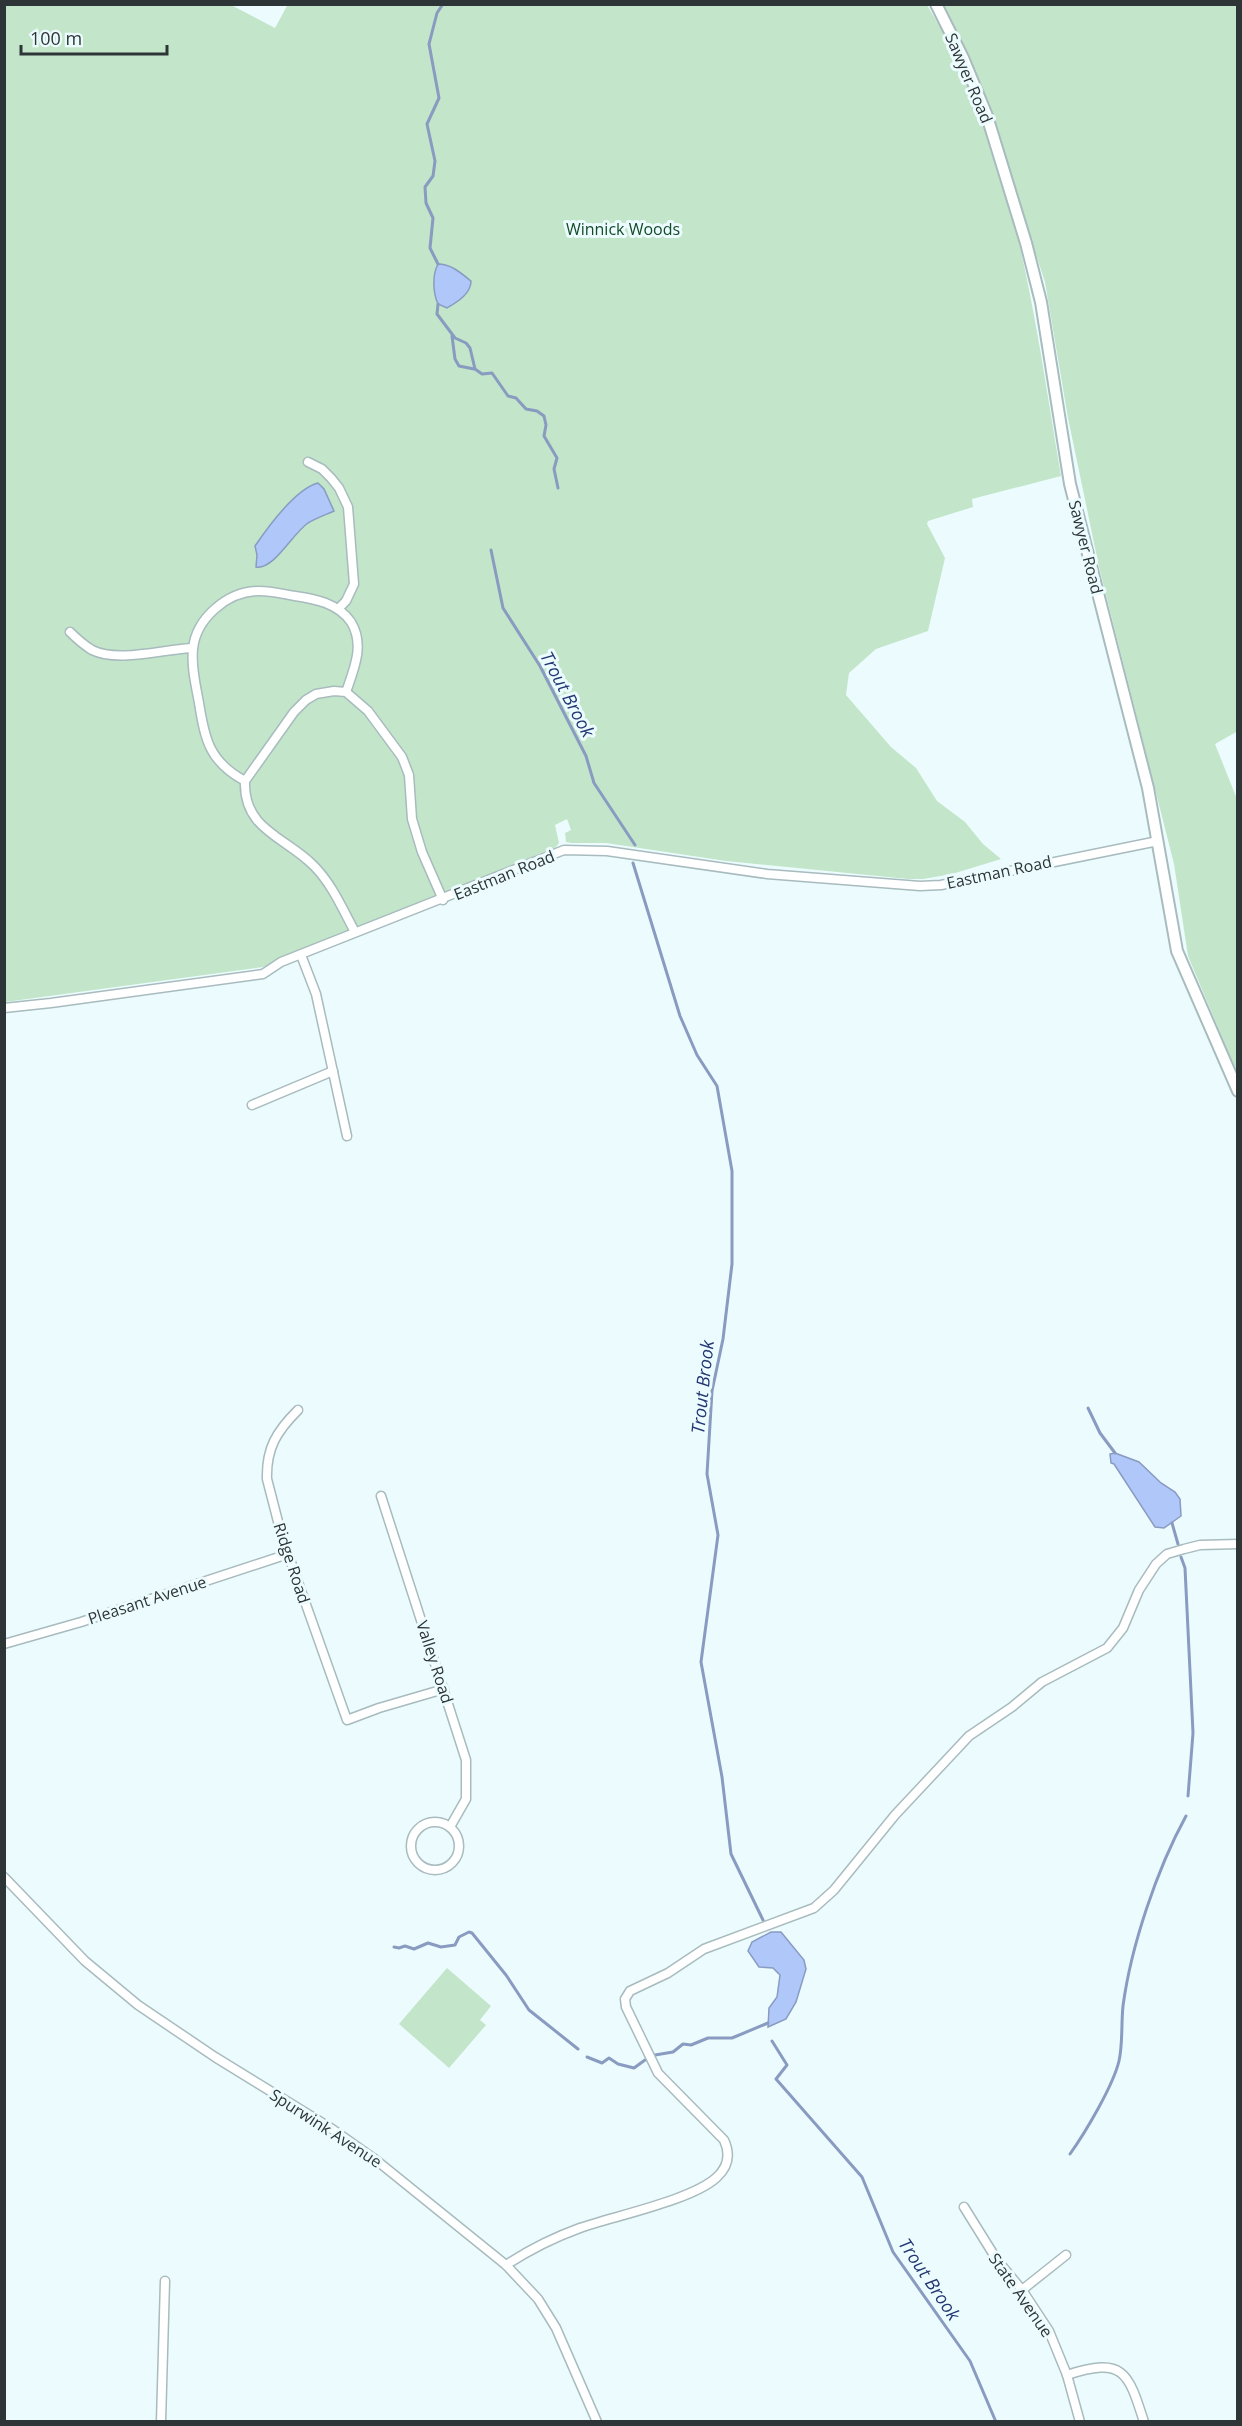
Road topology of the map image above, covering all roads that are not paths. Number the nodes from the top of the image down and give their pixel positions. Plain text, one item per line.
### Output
1 (936, 4) edge
2 (308, 462) dead end
3 (338, 609) junction
4 (70, 632) dead end
5 (193, 648) junction
6 (346, 692) junction
7 (245, 781) junction
8 (1158, 841) junction
9 (443, 900) junction
10 (355, 932) junction
11 (301, 955) junction
12 (4, 1008) edge
13 (333, 1071) junction
14 (1238, 1091) edge
15 (252, 1105) dead end
16 (347, 1136) dead end
17 (298, 1410) dead end
18 (381, 1496) dead end
19 (1238, 1544) edge
20 (288, 1554) junction
21 (4, 1644) edge
22 (444, 1689) junction
23 (450, 1827) junction
24 (4, 1877) edge
25 (964, 2207) dead end
26 (1066, 2255) dead end
27 (506, 2265) junction
28 (165, 2281) dead end
29 (1022, 2290) junction
30 (1067, 2375) junction
31 (161, 2421) edge
32 (597, 2421) edge
33 (1080, 2421) edge
34 (1144, 2421) edge

1 - 8 street, Sawyer Road
2 - 3 street
3 - 5 street
3 - 6 street
4 - 5 street
5 - 7 street
6 - 7 street
6 - 9 street
7 - 10 street
8 - 9 street, Eastman Road
8 - 14 street, Sawyer Road
9 - 10 street, Eastman Road
10 - 11 street, Eastman Road
11 - 12 street, Eastman Road
11 - 13 street
13 - 15 street
13 - 16 street
17 - 20 street, Ridge Road
18 - 22 street, Valley Road
19 - 27 street
20 - 21 street, Pleasant Avenue
20 - 22 street, Ridge Road
22 - 23 street, Valley Road
23 - 23 street
24 - 27 street, Spurwink Avenue
25 - 29 street, State Avenue
26 - 29 street
27 - 32 street, Spurwink Avenue
28 - 31 street
29 - 30 street, State Avenue
30 - 33 street, State Avenue
30 - 34 street

